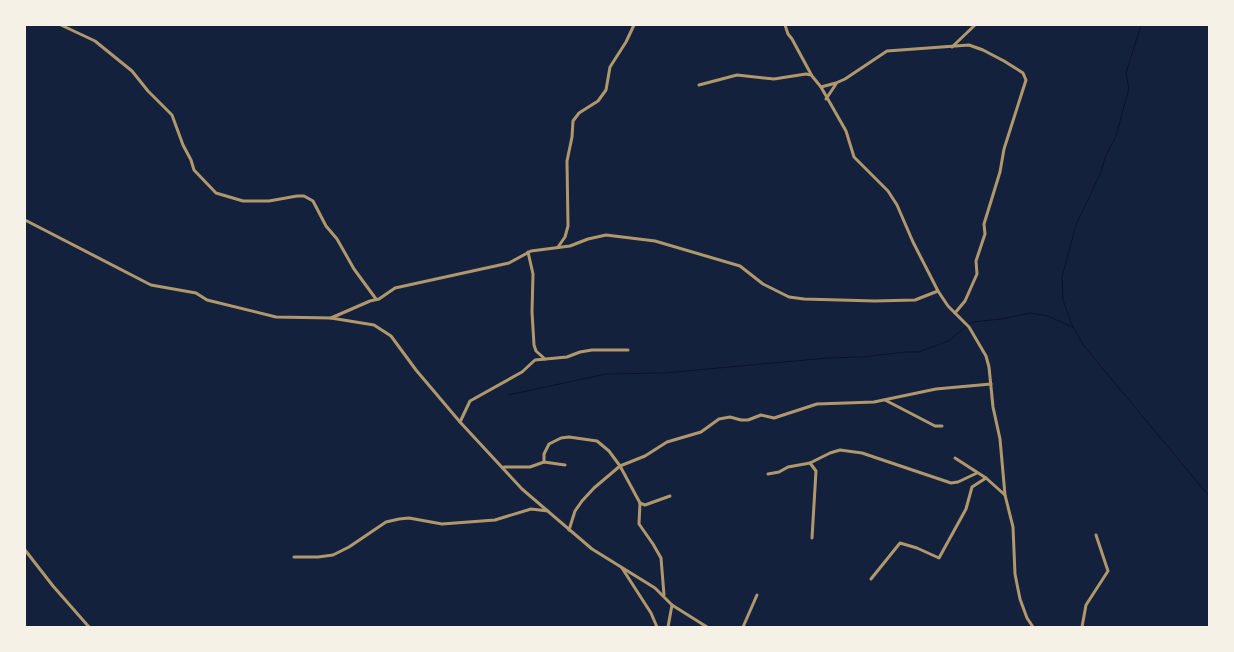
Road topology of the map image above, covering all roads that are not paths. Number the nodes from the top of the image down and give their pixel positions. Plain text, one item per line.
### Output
1 (61, 25) edge
2 (634, 25) edge
3 (785, 25) edge
4 (976, 25) edge
5 (952, 47) junction
6 (812, 76) junction
7 (836, 83) junction
8 (699, 85) dead end
9 (820, 87) junction
10 (826, 99) junction
11 (25, 220) edge
12 (557, 247) junction
13 (528, 252) junction
14 (938, 291) junction
15 (376, 299) junction
16 (955, 313) junction
17 (331, 318) junction
18 (628, 350) dead end
19 (545, 360) junction
20 (991, 384) junction
21 (884, 400) junction
22 (460, 422) junction
23 (942, 426) dead end
24 (955, 458) dead end
25 (544, 462) junction
26 (810, 463) junction
27 (565, 465) dead end
28 (620, 466) junction
29 (503, 467) junction
30 (976, 473) junction
31 (768, 474) dead end
32 (986, 478) junction
33 (1006, 495) junction
34 (670, 496) dead end
35 (640, 504) junction
36 (549, 512) junction
37 (569, 530) junction
38 (1096, 535) dead end
39 (812, 538) dead end
40 (25, 550) edge
41 (294, 557) dead end
42 (622, 568) junction
43 (871, 579) dead end
44 (757, 595) dead end
45 (664, 596) junction
46 (672, 605) junction
47 (90, 627) edge
48 (657, 627) edge
49 (668, 627) edge
50 (707, 627) edge
51 (743, 627) edge
52 (1033, 627) edge
53 (1082, 627) edge

1 - 15 street
2 - 12 street
3 - 6 street
4 - 5 street
5 - 7 street
5 - 16 street
6 - 8 street
6 - 9 street
7 - 9 street
7 - 10 street
9 - 10 street
10 - 14 street
11 - 17 street
12 - 13 street
12 - 14 street
13 - 15 street
13 - 19 street
14 - 16 street
15 - 17 street
16 - 20 street
17 - 22 street
18 - 19 street
19 - 22 street
20 - 21 street
20 - 33 street
21 - 23 street
21 - 28 street
22 - 29 street
24 - 30 street
25 - 27 street
25 - 28 street
25 - 29 street
26 - 30 street
26 - 31 street
26 - 39 street
28 - 35 street
28 - 37 street
29 - 36 street
30 - 32 street
32 - 33 street
32 - 43 street
33 - 52 street
34 - 35 street
35 - 45 street
36 - 37 street
36 - 41 street
37 - 42 street
38 - 53 street
40 - 47 street
42 - 45 street
42 - 48 street
44 - 51 street
45 - 46 street
46 - 49 street
46 - 50 street

